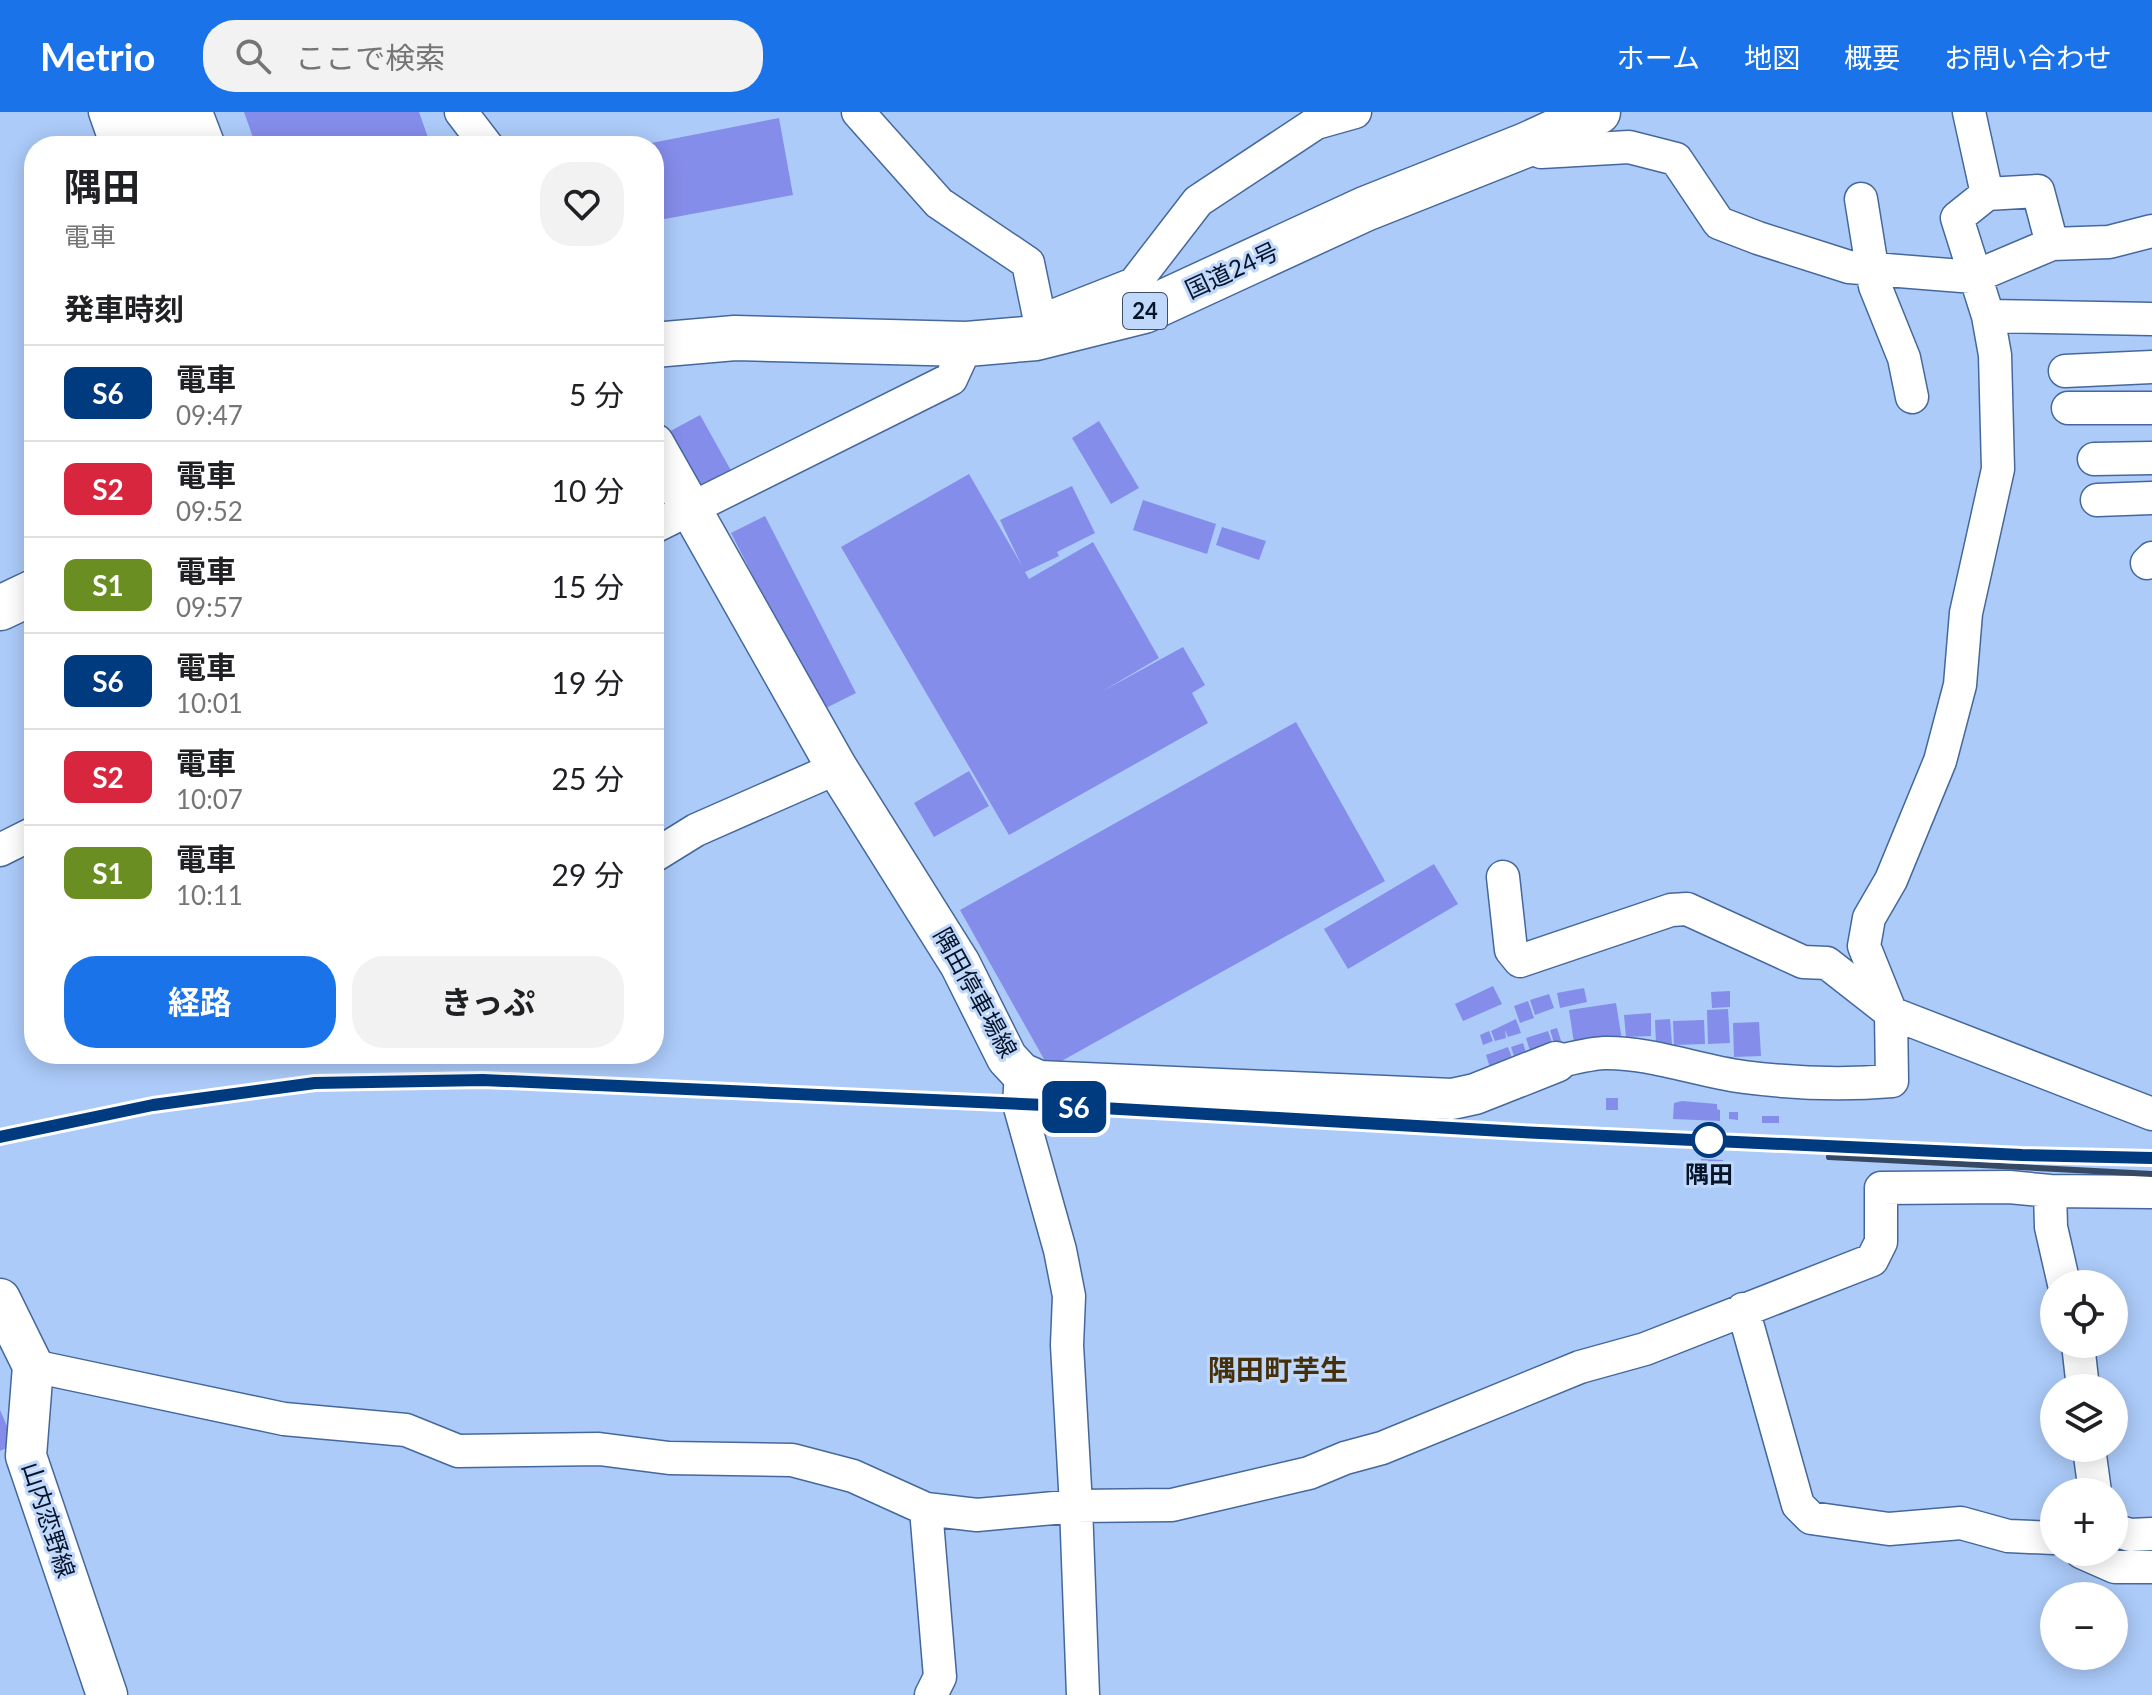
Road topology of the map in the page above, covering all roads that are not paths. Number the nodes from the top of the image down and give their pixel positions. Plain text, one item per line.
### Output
1 (105, 112) edge
2 (136, 112) edge
3 (165, 112) edge
4 (196, 112) edge
5 (461, 112) edge
6 (858, 112) edge
7 (1355, 112) edge
8 (1598, 112) edge
9 (1969, 112) edge
10 (1312, 118) edge
11 (113, 136) edge
12 (146, 136) edge
13 (173, 136) edge
14 (205, 136) edge
15 (479, 136) edge
16 (1526, 145) junction
17 (1987, 194) junction
18 (1861, 199) dead end
19 (2152, 231) edge
20 (2052, 244) junction
21 (1871, 269) junction
22 (1974, 277) junction
23 (1988, 316) junction
24 (2152, 319) edge
25 (1038, 330) junction
26 (664, 344) edge
27 (967, 344) junction
28 (2152, 367) edge
29 (2065, 371) dead end
30 (1912, 397) dead end
31 (2068, 408) dead end
32 (2152, 408) edge
33 (2152, 458) edge
34 (2094, 459) dead end
35 (664, 461) edge
36 (2152, 498) edge
37 (2097, 500) dead end
38 (693, 509) junction
39 (664, 522) edge
40 (24, 597) edge
41 (0, 608) edge
42 (837, 768) junction
43 (24, 838) edge
44 (0, 850) edge
45 (664, 850) edge
46 (1503, 877) dead end
47 (1891, 1013) junction
48 (1556, 1062) joint
49 (1021, 1073) junction
50 (2152, 1114) edge
51 (2050, 1191) junction
52 (2152, 1192) edge
53 (2061, 1270) edge
54 (0, 1299) edge
55 (1743, 1309) junction
56 (33, 1366) junction
57 (1076, 1506) junction
58 (926, 1509) junction
59 (2128, 1534) edge
60 (2152, 1534) edge
61 (2040, 1537) edge
62 (2113, 1566) edge
63 (2152, 1567) edge
64 (107, 1695) edge
65 (931, 1695) edge
66 (1083, 1695) edge

1 - 11 street
2 - 12 street
3 - 13 street
4 - 14 street
5 - 15 street
6 - 25 street
7 - 10 street
8 - 16 highway, 国道24号 / 24
9 - 17 street
10 - 25 street
16 - 21 street
16 - 25 highway, 国道24号 / 24
17 - 20 street
17 - 22 street
18 - 21 street
19 - 20 street
20 - 22 street
21 - 22 street
21 - 30 street
22 - 23 street
23 - 24 street
23 - 47 street
25 - 27 highway, 国道24号 / 24
26 - 27 highway, 国道24号 / 24
27 - 38 street
28 - 29 street
31 - 32 street
33 - 34 street
35 - 38 main road, 隅田停車場線
36 - 37 street
38 - 39 street
38 - 42 main road, 隅田停車場線
40 - 41 highway
42 - 45 street
42 - 49 main road, 隅田停車場線
43 - 44 street
46 - 47 street
47 - 48 street
47 - 50 street
48 - 49 main road, 隅田停車場線
49 - 57 street
51 - 52 street
51 - 53 street
51 - 55 street
54 - 56 main road
55 - 57 street
55 - 61 street
56 - 58 street
56 - 64 main road, 山内恋野線
57 - 58 street
57 - 66 street
58 - 65 street
59 - 60 street
62 - 63 street

